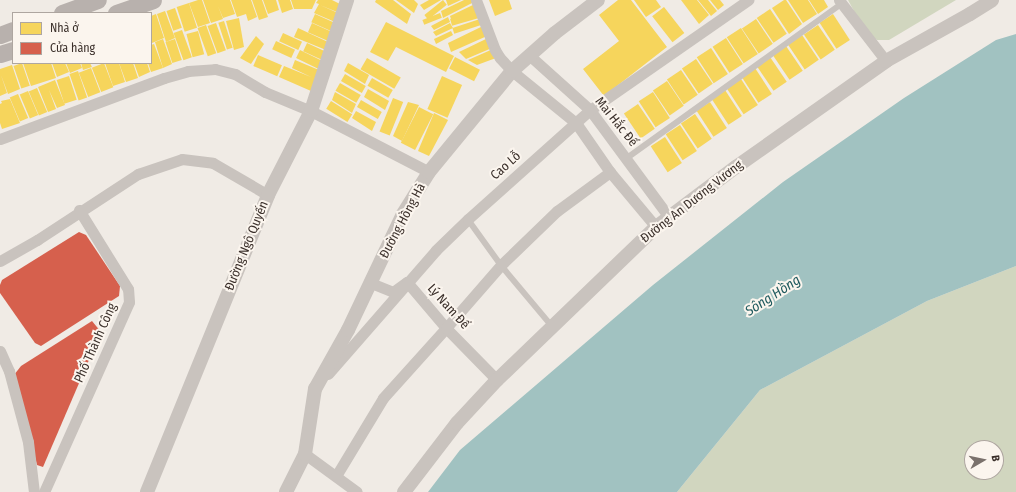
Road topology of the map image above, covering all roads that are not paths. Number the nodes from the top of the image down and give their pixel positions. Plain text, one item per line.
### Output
1 (98, 0) edge
2 (153, 0) edge
3 (347, 0) edge
4 (476, 0) edge
5 (598, 0) edge
6 (748, 0) edge
7 (992, 0) edge
8 (840, 2) edge
9 (133, 3) edge
10 (65, 12) edge
11 (118, 12) edge
12 (12, 30) edge
13 (0, 35) edge
14 (12, 50) edge
15 (0, 54) edge
16 (529, 56) junction
17 (886, 61) junction
18 (512, 71) junction
19 (590, 110) junction
20 (311, 111) junction
21 (576, 123) junction
22 (0, 139) edge
23 (627, 158) junction
24 (429, 172) junction
25 (610, 172) junction
26 (268, 195) junction
27 (79, 210) junction
28 (669, 217) junction
29 (468, 219) junction
30 (656, 227) junction
31 (0, 261) edge
32 (501, 265) junction
33 (407, 282) junction
34 (371, 283) junction
35 (552, 326) junction
36 (446, 328) junction
37 (0, 351) edge
38 (497, 380) junction
39 (315, 389) junction
40 (305, 454) junction
41 (336, 476) junction
42 (34, 492) edge
43 (44, 492) edge
44 (147, 492) edge
45 (286, 492) edge
46 (357, 492) edge
47 (404, 492) edge

1 - 10 main road
2 - 9 main road
3 - 20 street, Đường Ngô Quyến
4 - 18 street
5 - 16 street, Đường Hồng Hà
6 - 19 street, Cao Lỗ
7 - 17 street, Đường An Dương Vương
8 - 17 street
8 - 23 lane
9 - 11 main road
12 - 13 main road
14 - 15 main road
16 - 18 street, Đường Hồng Hà
16 - 19 street, Mai Hắc Đế
17 - 28 street, Đường An Dương Vương
18 - 21 street
18 - 24 street, Đường Hồng Hà
19 - 21 street, Cao Lỗ
19 - 23 street, Mai Hắc Đế
20 - 22 street
20 - 24 street
20 - 26 street, Đường Ngô Quyến
21 - 25 street
21 - 29 street, Cao Lỗ
23 - 28 street, Mai Hắc Đế
24 - 34 street, Đường Hồng Hà
25 - 30 street
25 - 32 street
26 - 27 street
26 - 44 street, Đường Ngô Quyến
27 - 31 street
27 - 43 street, Phố Thành Công
28 - 30 street, Đường An Dương Vương
29 - 32 lane
29 - 33 street, Cao Lỗ
30 - 35 street, Đường An Dương Vương
32 - 35 lane
32 - 36 street
33 - 34 street
33 - 36 street, Lý Nam Đế
33 - 39 street, Cao Lỗ
34 - 39 street, Đường Hồng Hà
35 - 38 street, Đường An Dương Vương
36 - 38 street, Lý Nam Đế
36 - 41 street
37 - 42 street
38 - 47 street, Đường An Dương Vương
39 - 40 street, Đường Hồng Hà
40 - 41 street
40 - 45 street, Đường Hồng Hà
41 - 46 street

